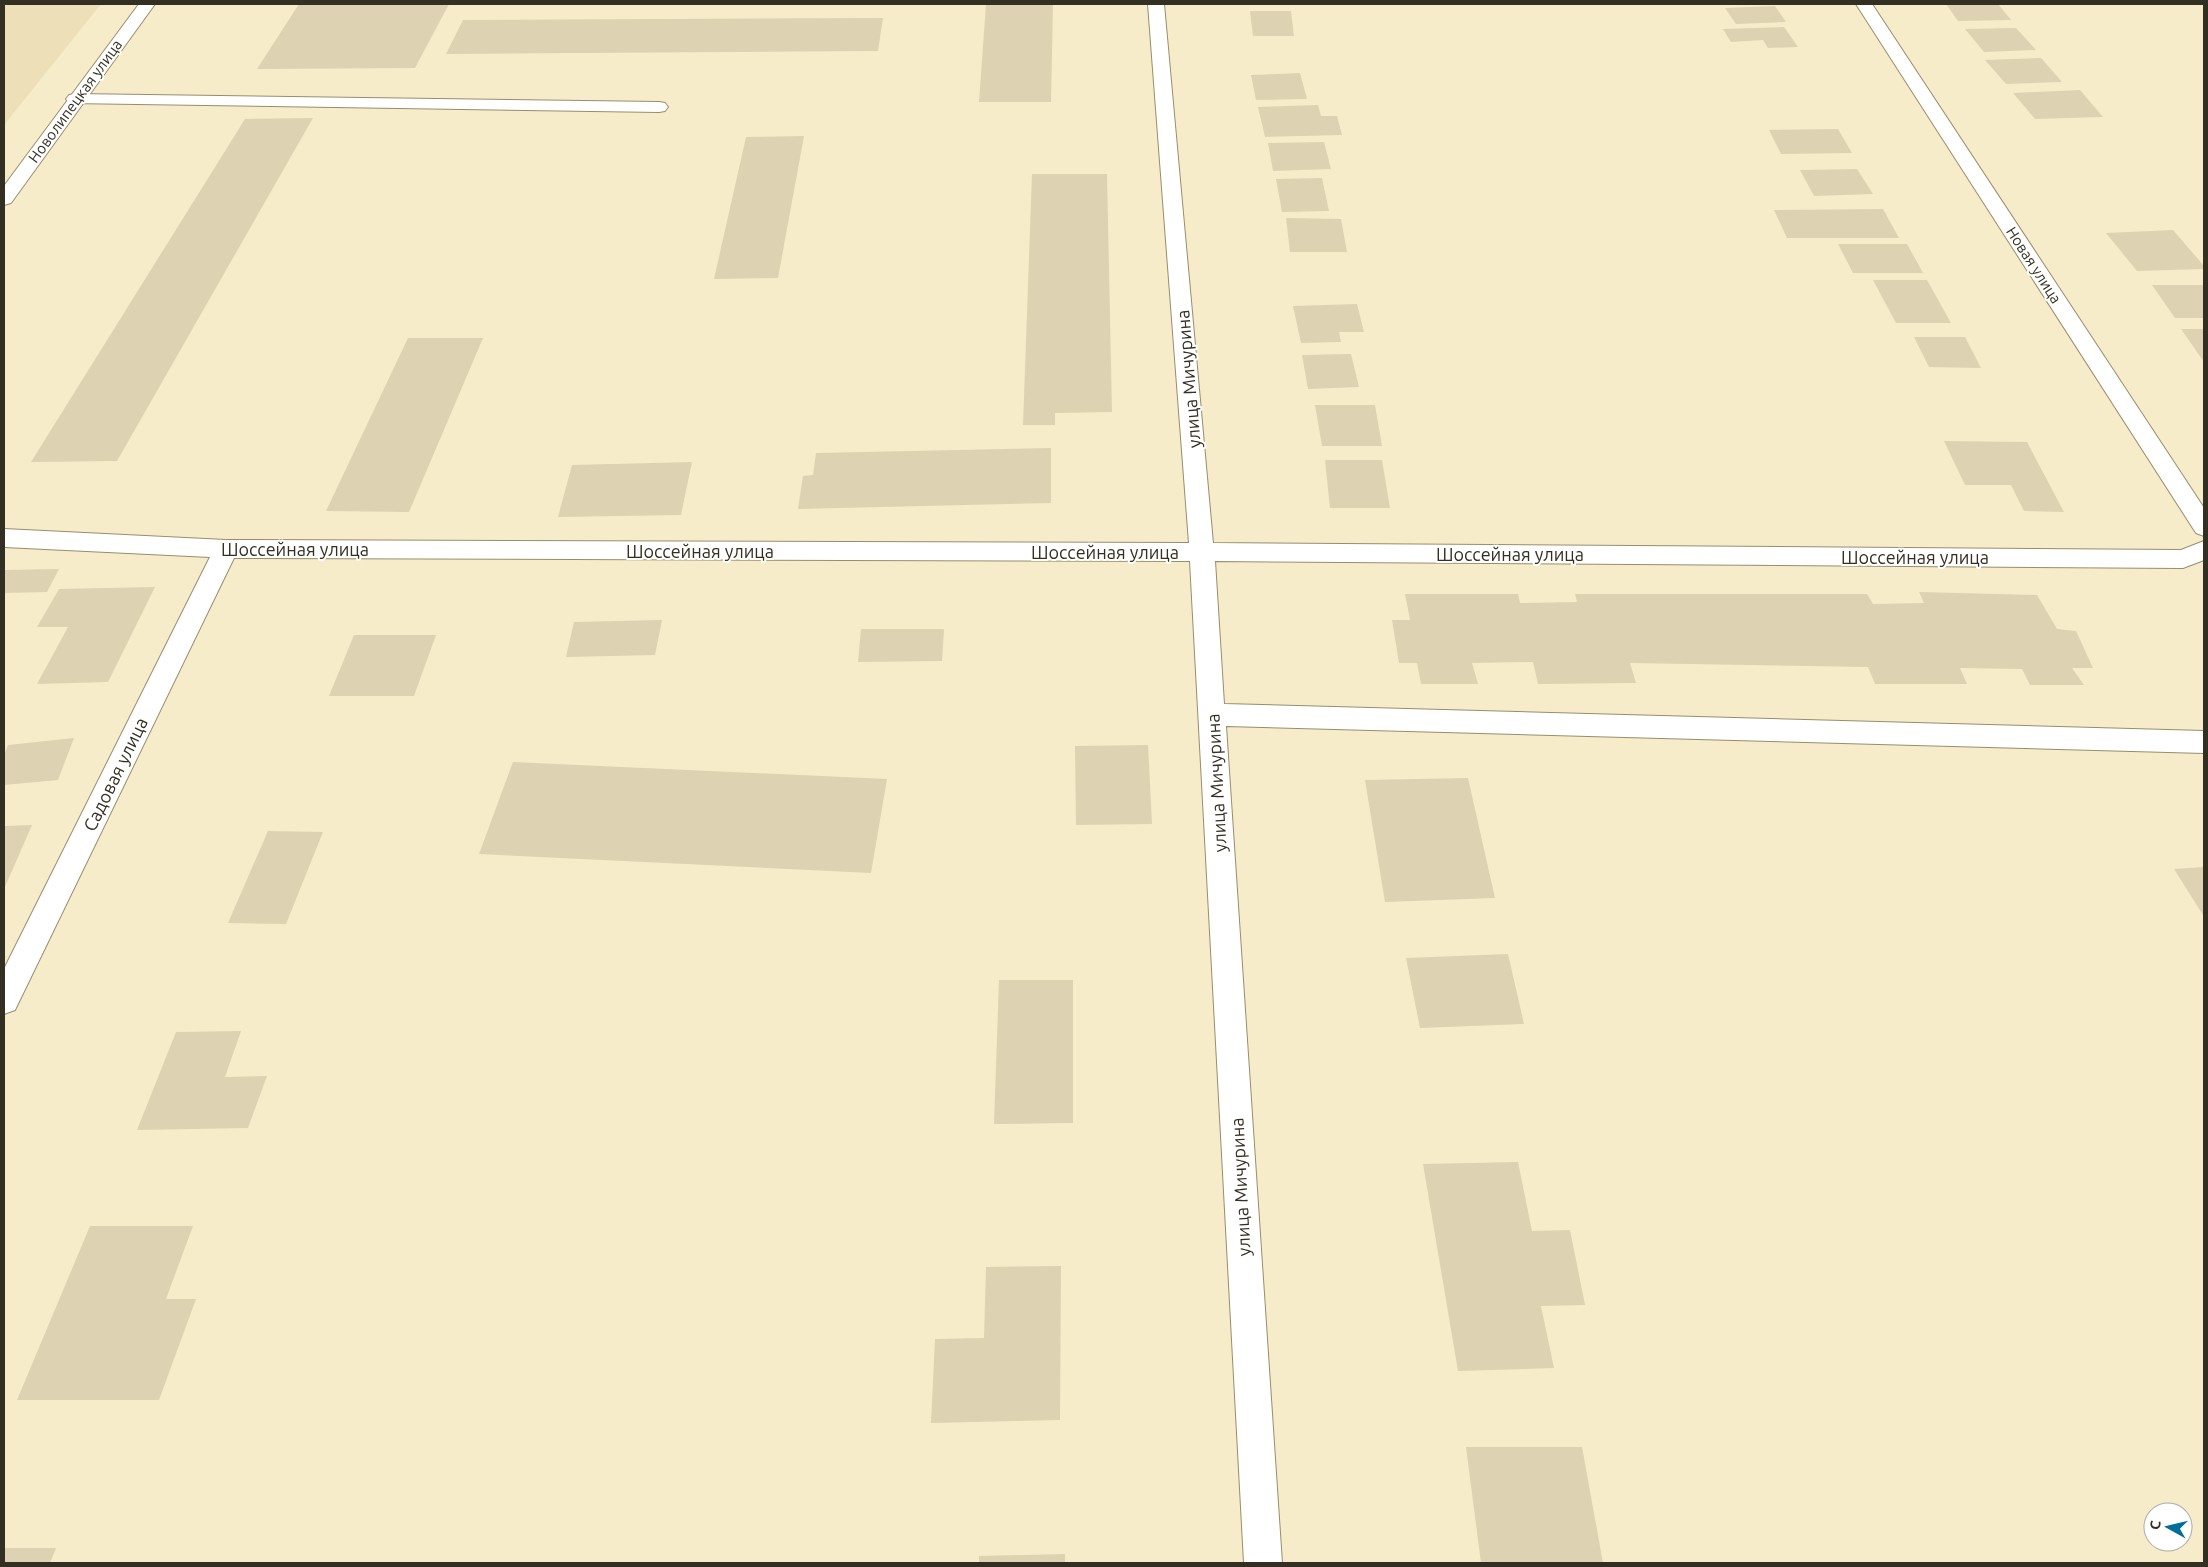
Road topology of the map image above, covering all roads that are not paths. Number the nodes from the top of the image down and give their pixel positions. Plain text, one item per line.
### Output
1 (147, 4) edge
2 (1156, 4) edge
3 (1864, 4) edge
4 (75, 99) junction
5 (659, 107) dead end
6 (4, 198) edge
7 (2204, 527) edge
8 (4, 538) edge
9 (226, 549) junction
10 (2204, 550) edge
11 (1202, 552) junction
12 (1212, 715) junction
13 (2204, 742) edge
14 (4, 1000) edge
15 (1263, 1563) edge

1 - 4 street, Новолипецкая улица
2 - 11 street, улица Мичурина
3 - 7 street, Новая улица
4 - 5 street
4 - 6 street, Новолипецкая улица
8 - 9 street, Шоссейная улица
9 - 11 street, Шоссейная улица
9 - 14 street, Садовая улица
10 - 11 street, Шоссейная улица
11 - 12 street, улица Мичурина
12 - 13 street
12 - 15 street, улица Мичурина

